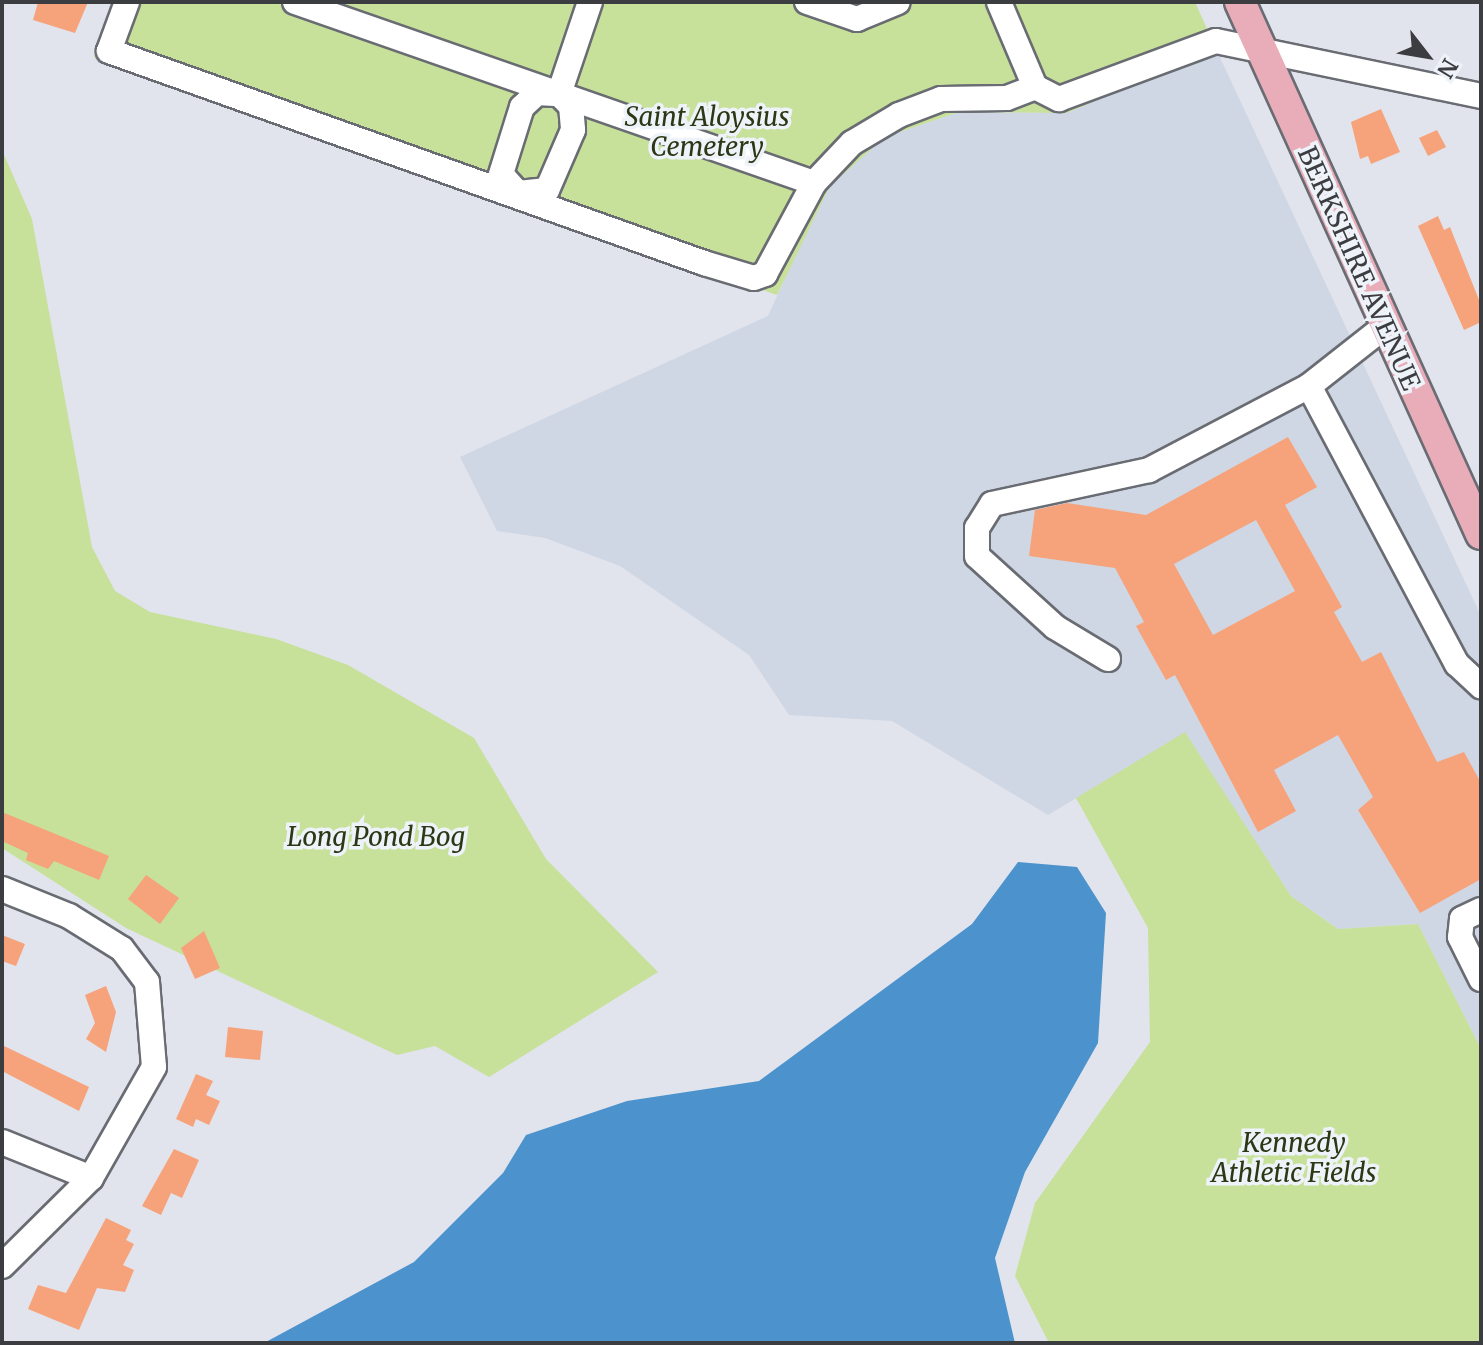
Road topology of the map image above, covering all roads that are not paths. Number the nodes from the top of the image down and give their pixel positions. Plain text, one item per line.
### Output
1 (127, 2) edge
2 (295, 2) edge
3 (590, 2) edge
4 (807, 2) edge
5 (898, 2) edge
6 (999, 2) edge
7 (1240, 2) edge
8 (1265, 54) junction
9 (1035, 87) junction
10 (559, 94) junction
11 (1481, 96) edge
12 (814, 183) junction
13 (518, 193) junction
14 (1384, 327) junction
15 (1309, 386) junction
16 (1481, 534) edge
17 (1108, 659) dead end
18 (1481, 686) edge
19 (2, 889) edge
20 (1481, 910) edge
21 (1480, 977) edge
22 (2, 1142) edge
23 (91, 1178) junction
24 (2, 1266) edge

1 - 13 street
2 - 10 street
3 - 10 street
4 - 5 street
6 - 9 street
7 - 8 main road, BERKSHIRE AVENUE
8 - 9 street
8 - 11 street
8 - 14 main road, BERKSHIRE AVENUE
9 - 12 street
10 - 12 street
10 - 13 street
10 - 13 street
12 - 13 street
14 - 15 street
14 - 16 main road, BERKSHIRE AVENUE
15 - 17 street
15 - 18 street
19 - 23 street
20 - 21 street
22 - 23 street
23 - 24 street

